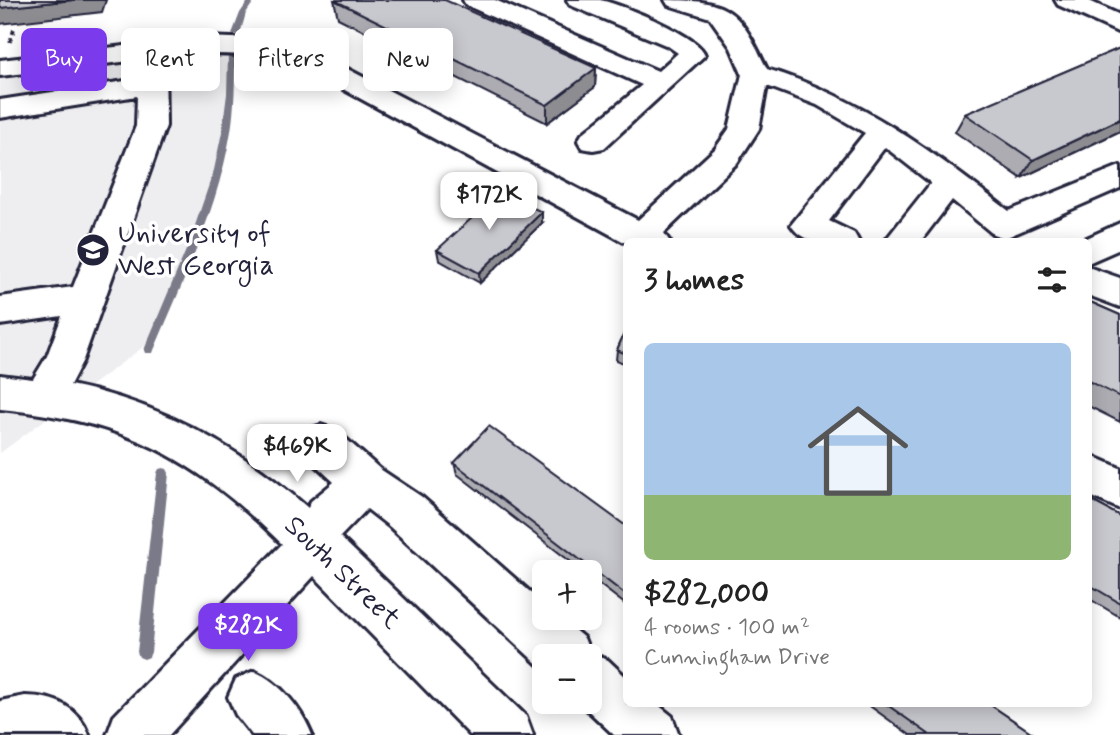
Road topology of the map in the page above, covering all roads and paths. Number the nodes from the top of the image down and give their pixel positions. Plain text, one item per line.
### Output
1 (475, 0) edge
2 (579, 0) edge
3 (677, 0) edge
4 (1068, 0) edge
5 (709, 7) edge
6 (1120, 25) edge
7 (220, 46) edge
8 (12, 50) edge
9 (121, 51) edge
10 (756, 74) junction
11 (661, 83) junction
12 (121, 90) edge
13 (152, 91) edge
14 (0, 110) edge
15 (882, 131) junction
16 (593, 141) dead end
17 (1120, 176) edge
18 (949, 182) junction
19 (1015, 234) edge
20 (1120, 235) edge
21 (646, 238) edge
22 (649, 238) edge
23 (834, 238) edge
24 (904, 238) edge
25 (1092, 249) edge
26 (1092, 282) edge
27 (1120, 293) edge
28 (87, 299) junction
29 (0, 311) edge
30 (0, 393) edge
31 (44, 396) junction
32 (321, 443) dead end
33 (1092, 474) edge
34 (365, 483) junction
35 (1120, 489) edge
36 (314, 543) junction
37 (553, 644) edge
38 (602, 689) edge
39 (254, 697) dead end
40 (0, 727) edge
41 (62, 735) edge
42 (132, 735) edge
43 (286, 735) edge
44 (507, 735) edge
45 (653, 735) edge

1 - 11 street
2 - 11 street
3 - 5 street
4 - 6 street
5 - 10 street
7 - 21 street
8 - 9 street
10 - 15 street
10 - 22 street
11 - 16 street
12 - 14 street
13 - 28 street
15 - 18 street
15 - 23 street
17 - 19 street
18 - 19 street
18 - 24 street
20 - 25 street
26 - 27 street
28 - 29 street
28 - 31 street
30 - 31 street, South Street
31 - 36 street, South Street
32 - 34 street
33 - 35 street
34 - 36 street
34 - 37 street
36 - 42 street
36 - 44 street, South Street
38 - 45 street
39 - 43 street
40 - 41 street

